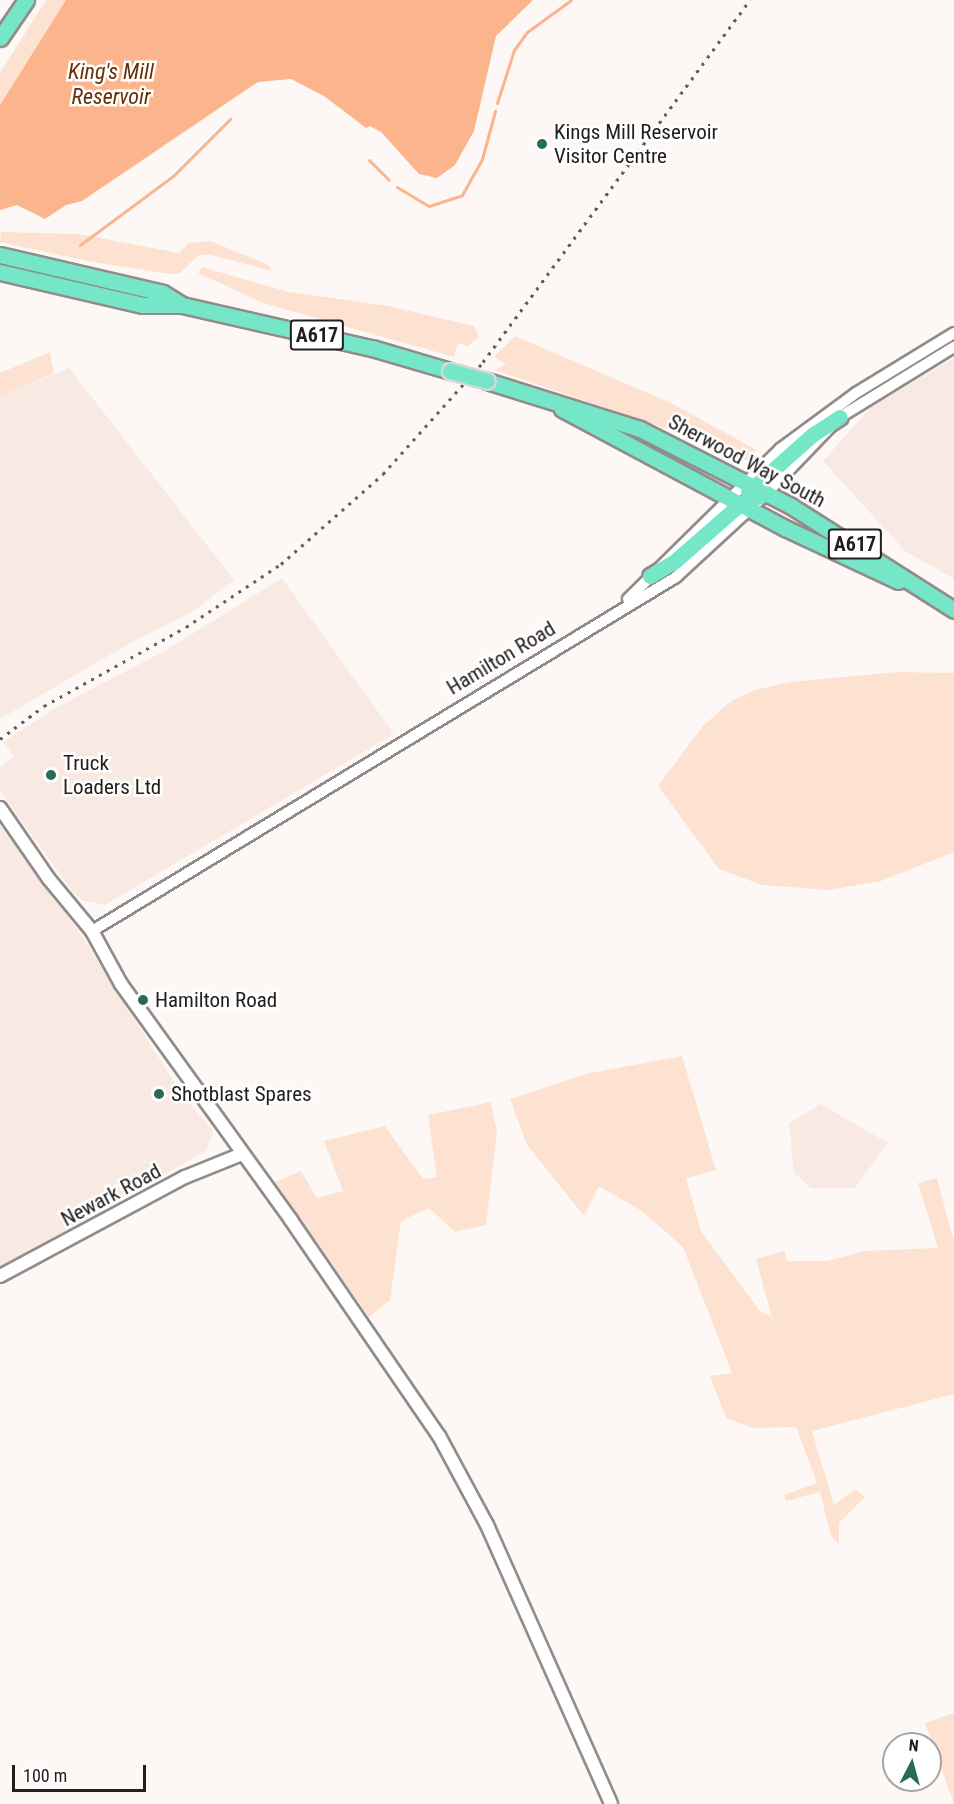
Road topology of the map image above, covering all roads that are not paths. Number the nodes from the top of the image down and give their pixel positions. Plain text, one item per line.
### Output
1 (26, 0) edge
2 (0, 38) edge
3 (3, 256) edge
4 (1, 273) edge
5 (182, 305) junction
6 (954, 333) edge
7 (954, 348) edge
8 (546, 400) junction
9 (840, 417) joint
10 (748, 495) junction
11 (650, 576) joint
12 (915, 588) junction
13 (622, 606) junction
14 (954, 610) edge
15 (0, 808) edge
16 (92, 931) junction
17 (242, 1154) junction
18 (0, 1276) edge
19 (611, 1804) edge

1 - 2 highway
3 - 5 highway, Sherwood Way South / A617
4 - 5 highway, Sherwood Way South / A617
5 - 8 highway, Sherwood Way South / A617, bridge
6 - 10 street, Hamilton Road
7 - 9 street
8 - 10 highway, Sherwood Way South / A617
8 - 10 highway, Sherwood Way South / A617
9 - 10 highway
10 - 11 highway
10 - 12 highway, Sherwood Way South / A617
10 - 12 highway, Sherwood Way South / A617
10 - 13 street, Hamilton Road
11 - 13 street, Hamilton Road
12 - 14 highway, Sherwood Way South / A617
13 - 16 street, Hamilton Road
15 - 16 main road
16 - 17 main road
17 - 18 main road, Newark Road
17 - 19 main road

